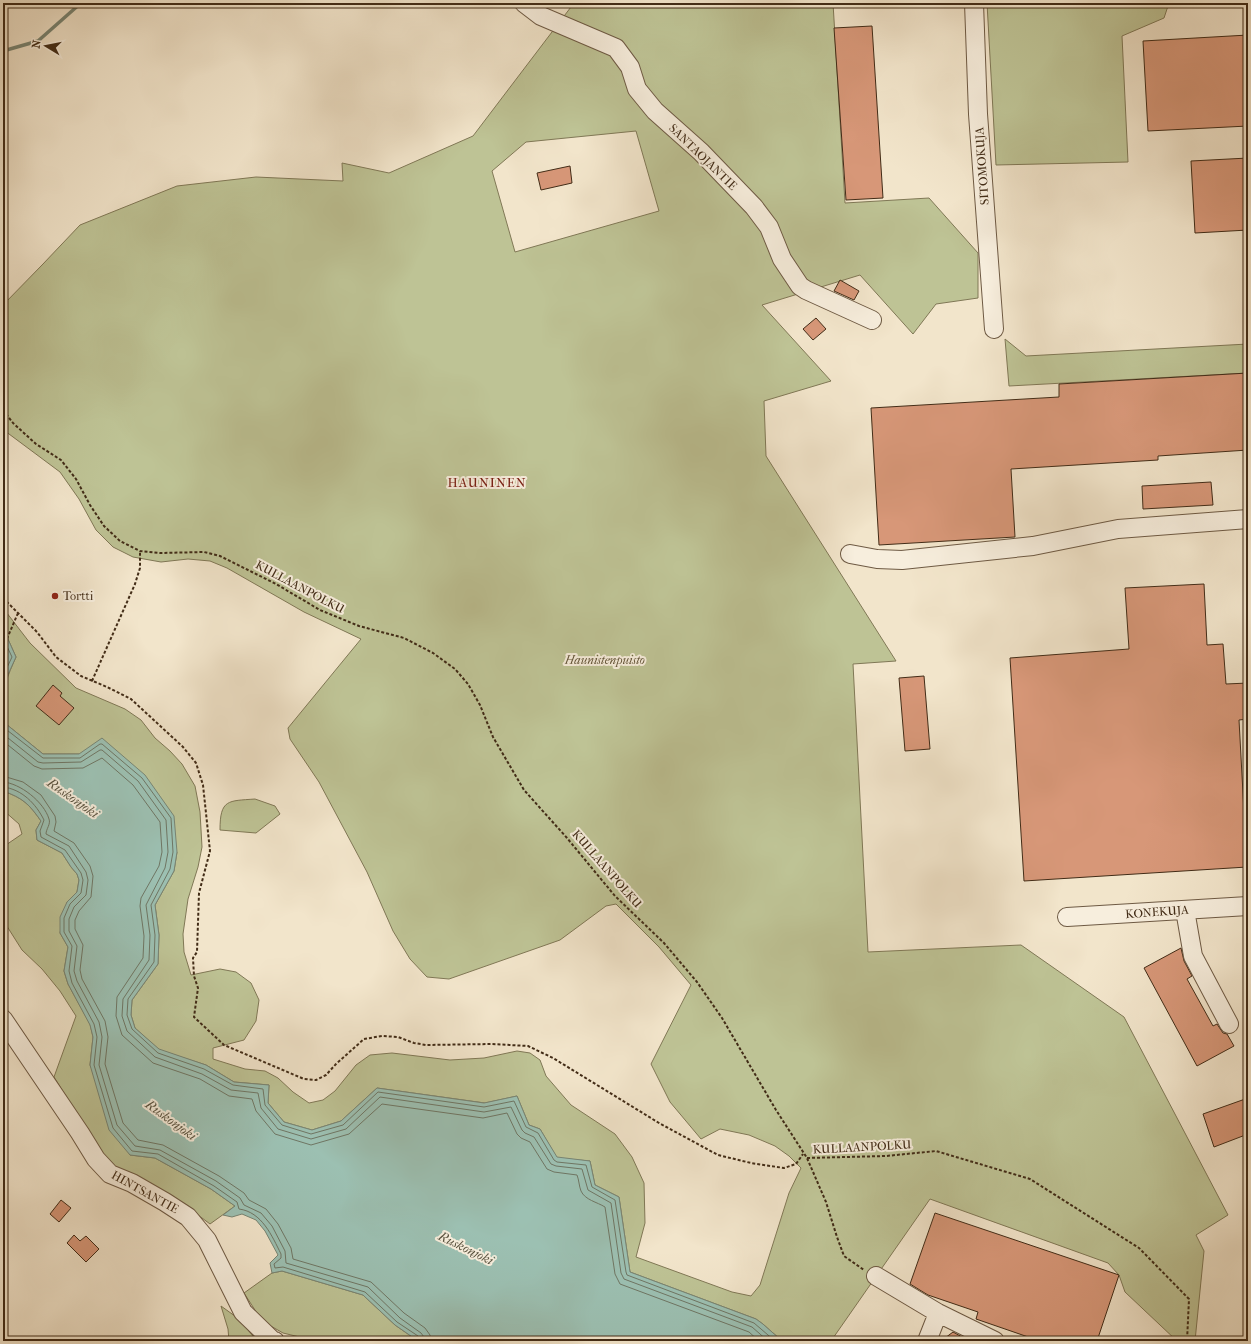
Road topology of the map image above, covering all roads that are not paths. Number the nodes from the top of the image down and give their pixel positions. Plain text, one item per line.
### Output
1 (524, 3) edge
2 (974, 3) edge
3 (872, 320) dead end
4 (994, 329) dead end
5 (1248, 520) edge
6 (850, 554) dead end
7 (1248, 906) edge
8 (1184, 910) junction
9 (1067, 917) dead end
10 (3, 1019) edge
11 (1229, 1024) dead end
12 (876, 1276) road end
13 (938, 1313) junction
14 (274, 1341) edge
15 (927, 1341) edge
16 (995, 1341) edge

1 - 3 street, SANTAOJANTIE
2 - 4 street, SITOMOKUJA
5 - 6 street
7 - 8 street, KONEKUJA
8 - 9 street, KONEKUJA
8 - 11 street
10 - 14 street, HINTSANTIE
12 - 13 street
13 - 15 street
13 - 16 street

